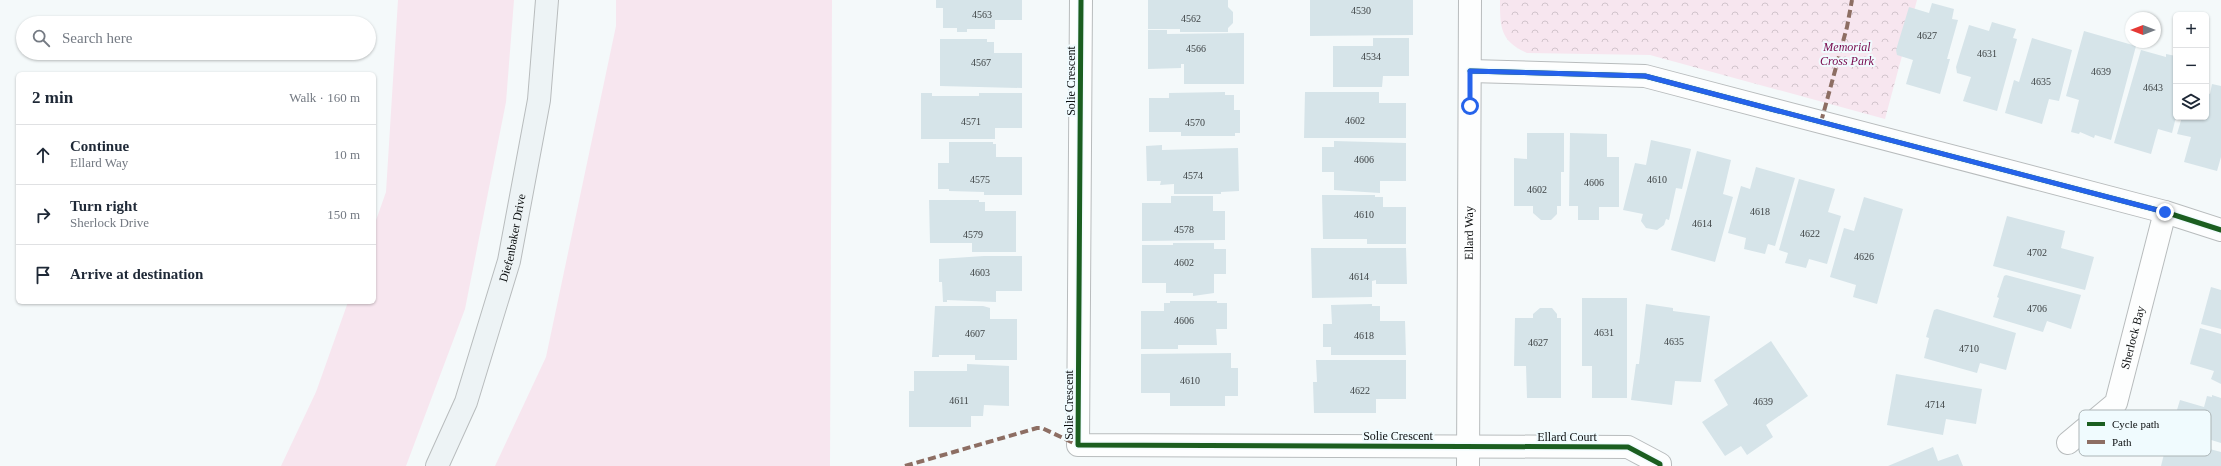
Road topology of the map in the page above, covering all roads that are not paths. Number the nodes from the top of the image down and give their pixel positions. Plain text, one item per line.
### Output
1 (547, 0) edge
2 (1081, 0) edge
3 (1470, 0) edge
4 (1470, 71) junction
5 (2165, 212) junction
6 (2221, 230) edge
7 (2108, 410) edge
8 (2079, 434) edge
9 (2068, 443) dead end
10 (1468, 456) edge
11 (437, 466) edge
12 (1660, 466) edge

1 - 11 main road, Diefenbaker Drive
2 - 10 street, Solie Crescent
3 - 4 street, Ellard Way
4 - 5 street
4 - 10 street, Ellard Way
5 - 6 street
5 - 7 street, Sherlock Bay
8 - 9 street, Sherlock Bay
10 - 12 street, Ellard Court

